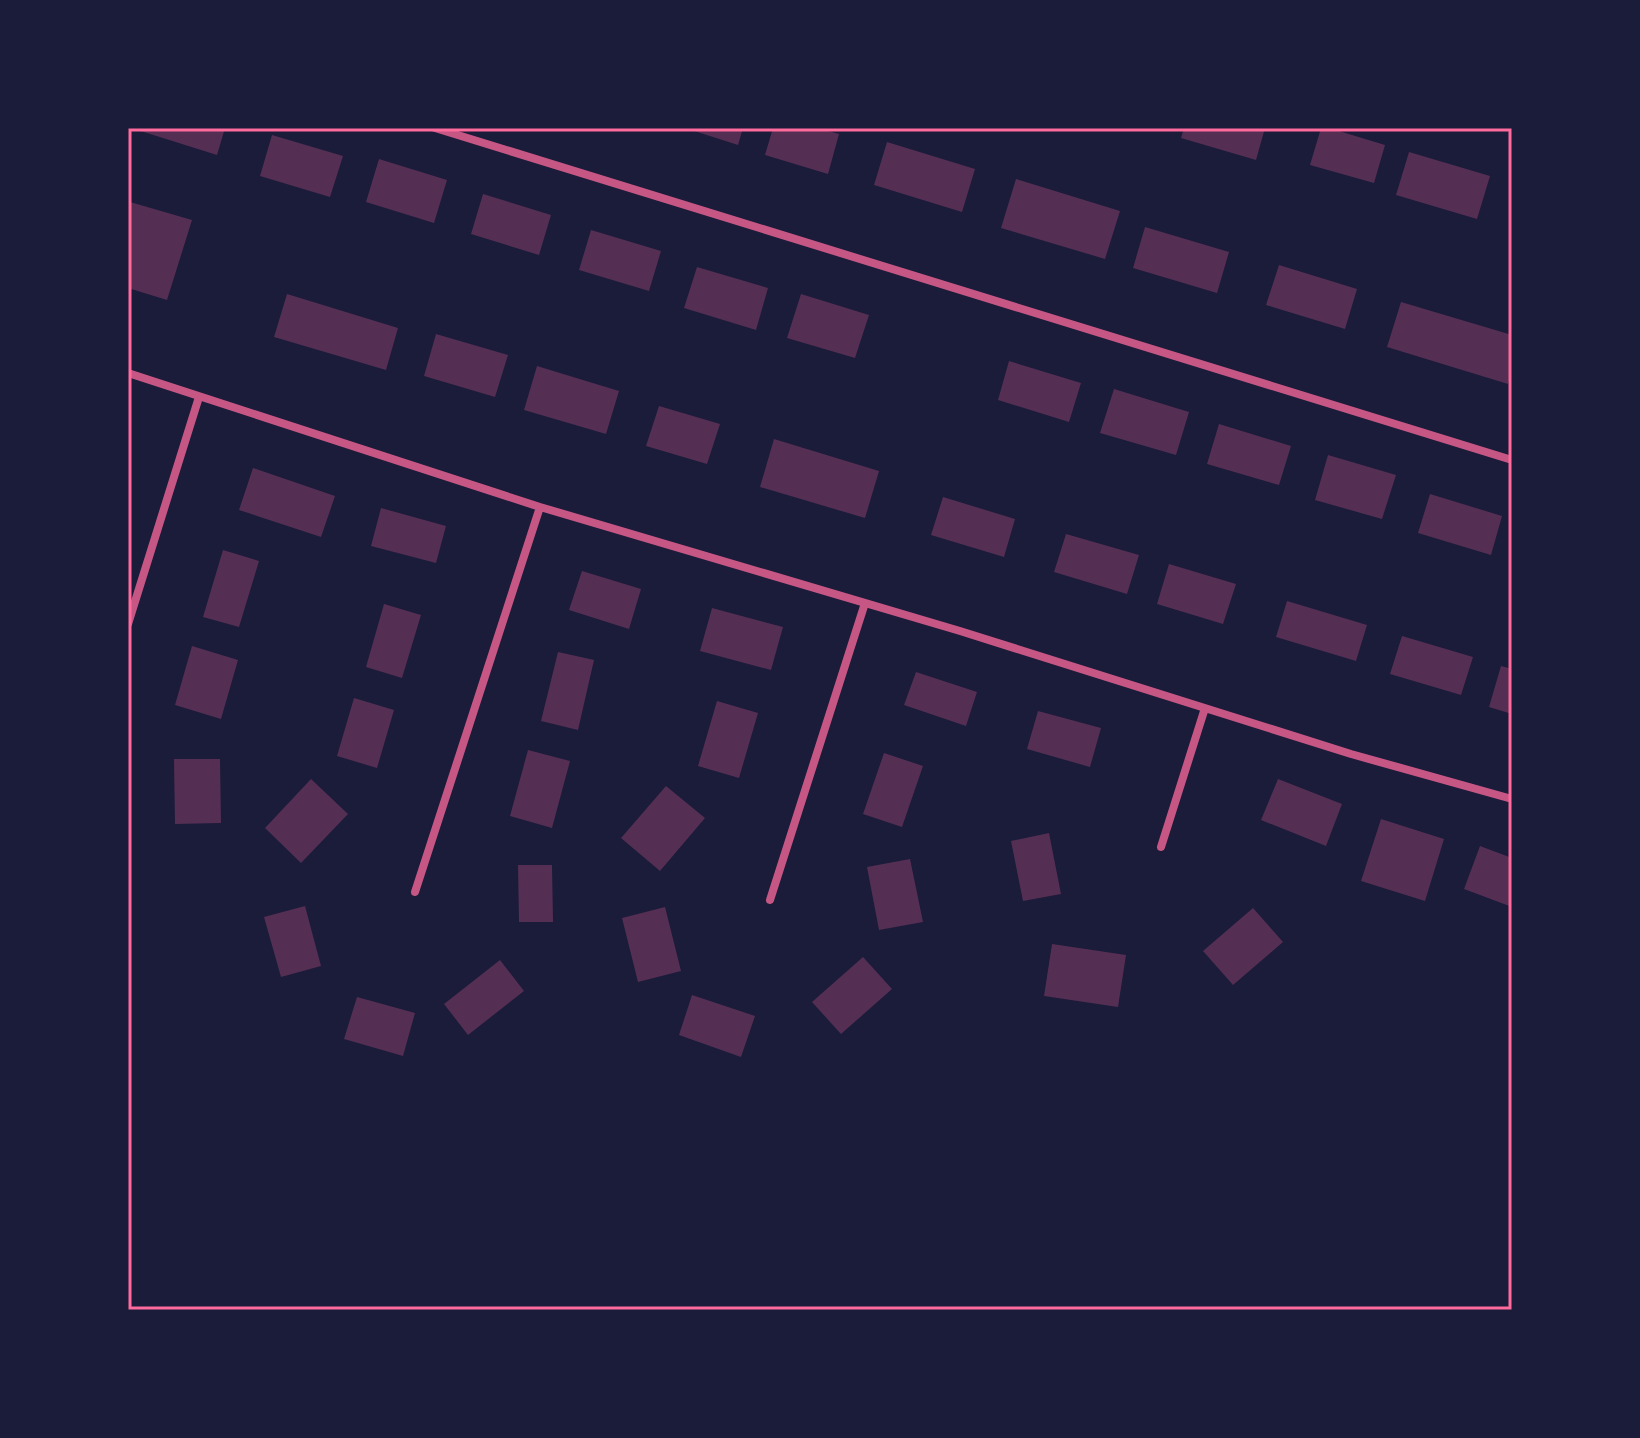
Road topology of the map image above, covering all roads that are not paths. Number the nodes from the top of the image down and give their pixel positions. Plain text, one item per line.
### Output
1 (435, 128) edge
2 (128, 373) edge
3 (199, 397) junction
4 (1512, 460) edge
5 (540, 507) junction
6 (865, 603) junction
7 (128, 624) edge
8 (1205, 708) junction
9 (1512, 799) edge
10 (1161, 847) dead end
11 (415, 892) dead end
12 (770, 900) dead end

1 - 4 street
2 - 3 street
3 - 5 street
3 - 7 street
5 - 6 street
5 - 11 street
6 - 8 street
6 - 12 street
8 - 9 street
8 - 10 street

